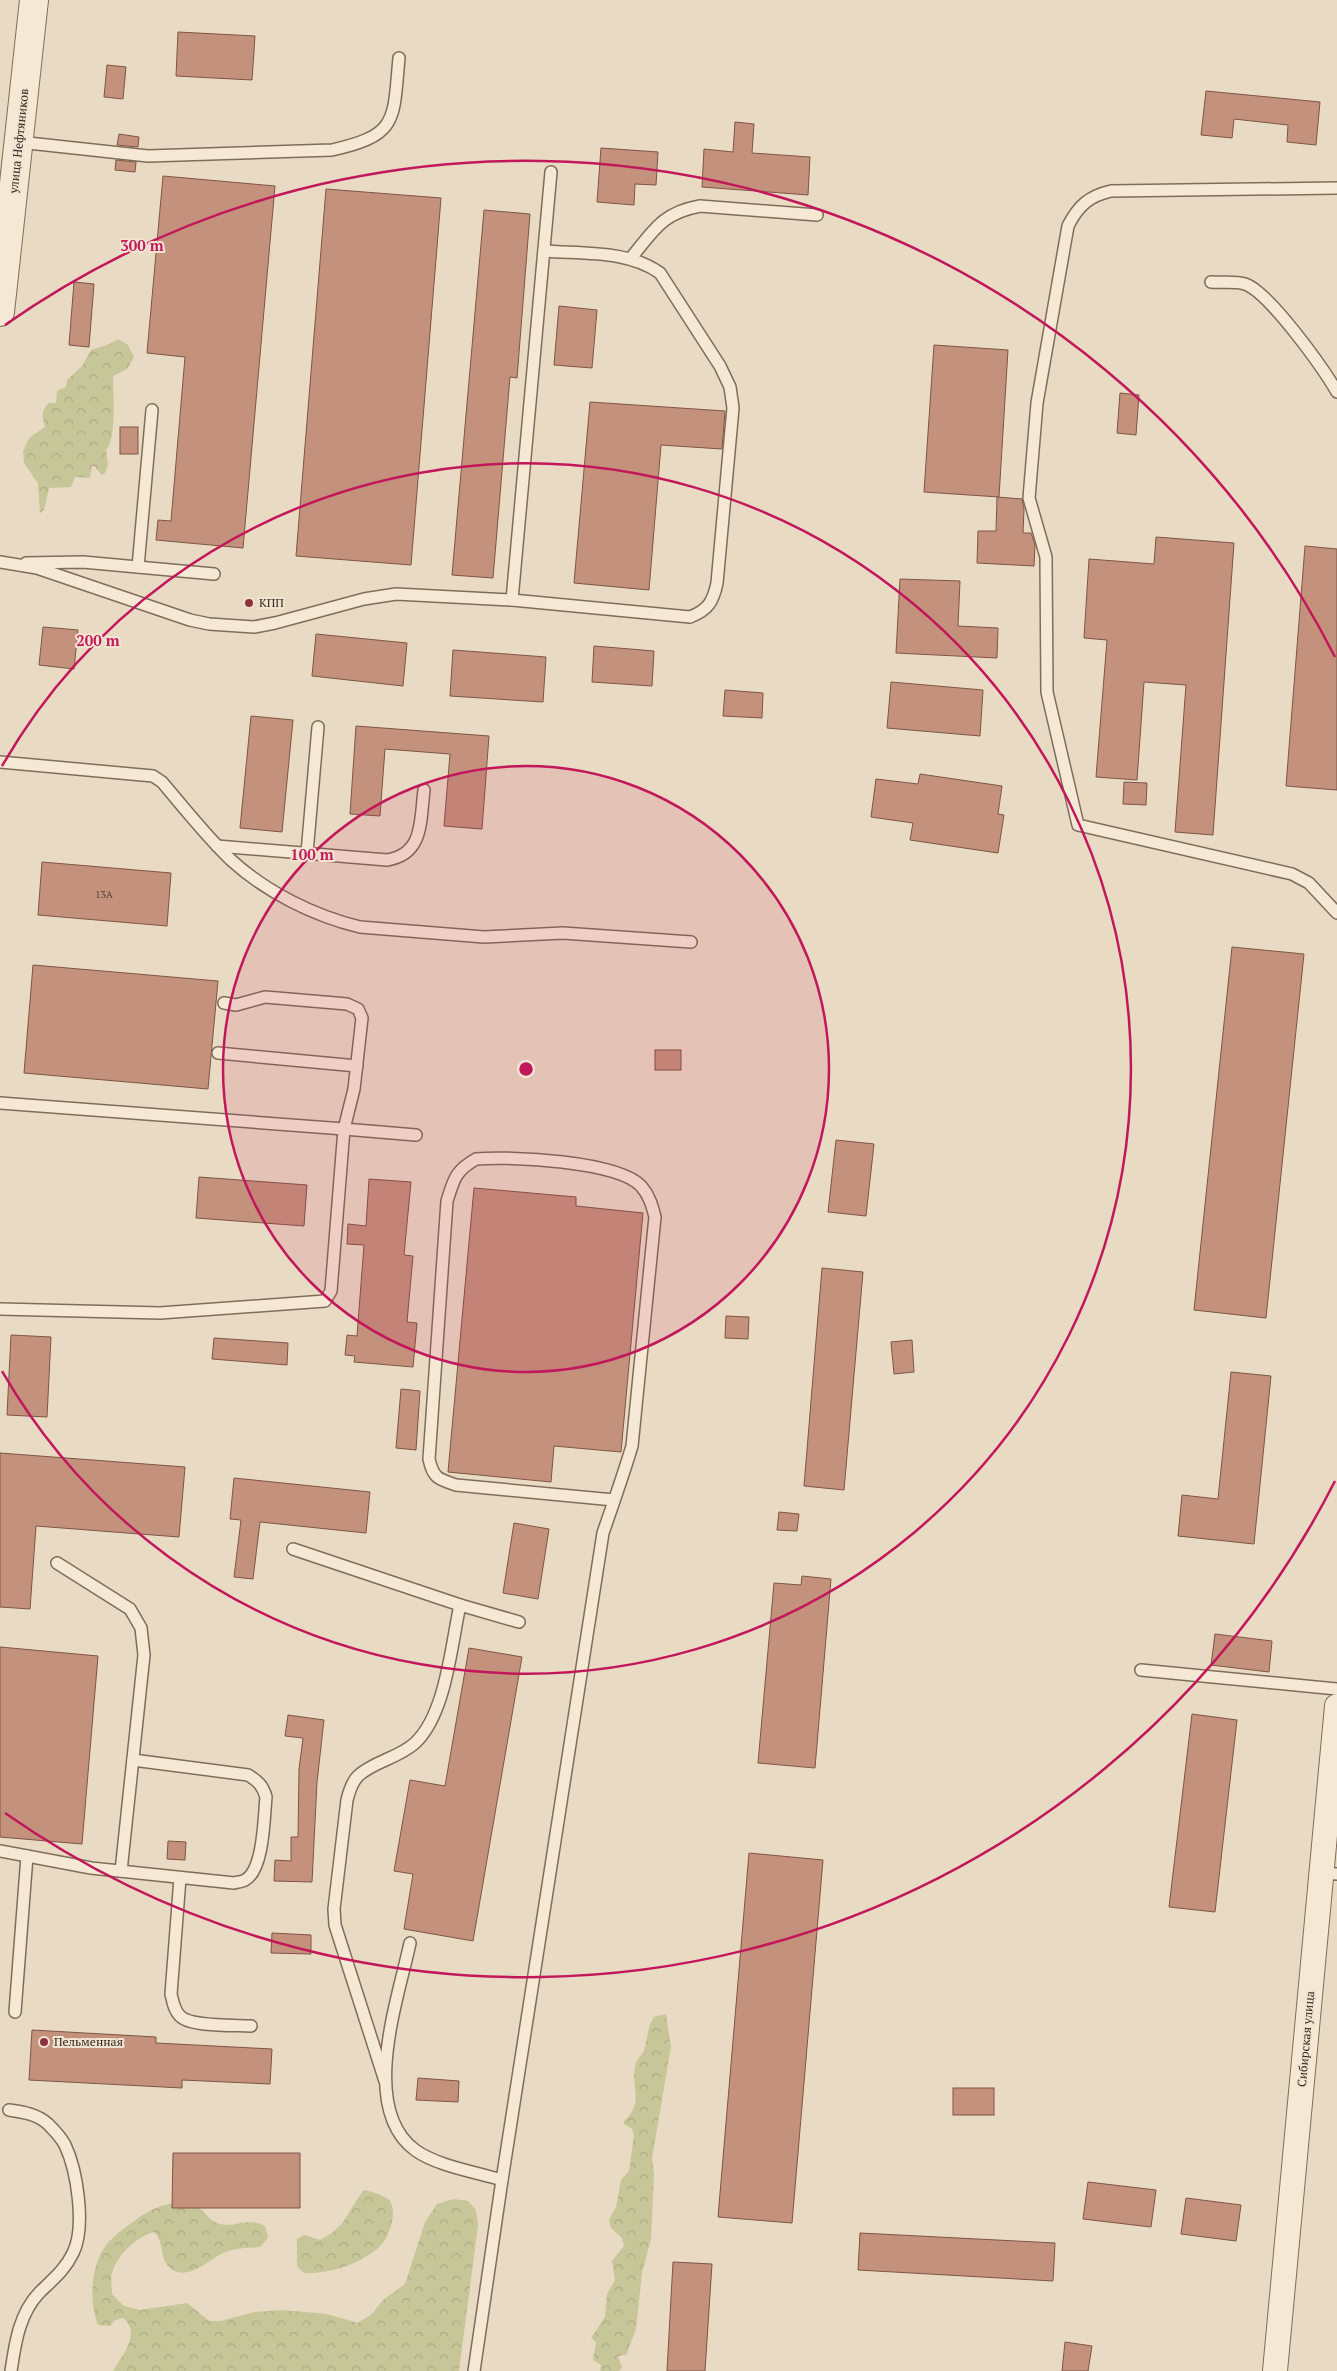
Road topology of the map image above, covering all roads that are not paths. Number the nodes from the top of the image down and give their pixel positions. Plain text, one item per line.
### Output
1 (34, 0) edge
2 (399, 58) dead end
3 (19, 142) junction
4 (551, 172) dead end
5 (1337, 188) edge
6 (817, 215) dead end
7 (544, 251) junction
8 (630, 258) junction
9 (1211, 282) dead end
10 (0, 312) edge
11 (1337, 392) edge
12 (152, 410) dead end
13 (0, 562) edge
14 (16, 564) junction
15 (138, 567) junction
16 (214, 574) dead end
17 (512, 600) junction
18 (318, 728) dead end
19 (0, 762) edge
20 (424, 790) dead end
21 (217, 846) junction
22 (307, 853) junction
23 (1337, 913) edge
24 (691, 942) dead end
25 (224, 1003) dead end
26 (218, 1053) dead end
27 (357, 1066) junction
28 (0, 1103) edge
29 (344, 1129) junction
30 (416, 1135) dead end
31 (0, 1310) edge
32 (614, 1500) junction
33 (293, 1549) dead end
34 (57, 1563) dead end
35 (460, 1605) junction
36 (519, 1622) dead end
37 (1140, 1670) dead end
38 (1337, 1689) edge
39 (1337, 1706) edge
40 (133, 1760) junction
41 (0, 1851) edge
42 (27, 1856) junction
43 (121, 1871) junction
44 (1329, 1873) edge
45 (180, 1878) junction
46 (410, 1944) dead end
47 (15, 2012) dead end
48 (251, 2026) dead end
49 (385, 2080) junction
50 (9, 2110) dead end
51 (502, 2180) junction
52 (11, 2371) edge
53 (474, 2371) edge
54 (1275, 2371) edge

1 - 3 street, улица Нефтяников
2 - 3 lane
3 - 10 street, улица Нефтяников
4 - 7 lane
5 - 23 lane
6 - 8 lane
7 - 8 lane
7 - 17 lane
8 - 17 lane
9 - 11 lane
12 - 15 lane
13 - 14 lane
14 - 15 lane
14 - 17 lane
15 - 16 lane
18 - 22 lane
19 - 21 lane
20 - 22 lane
21 - 22 lane
21 - 24 lane
25 - 27 lane
26 - 27 lane
27 - 29 lane
28 - 29 lane
29 - 30 lane
29 - 31 lane
32 - 32 lane
32 - 51 lane
33 - 35 lane
34 - 40 lane
35 - 36 lane
35 - 49 lane
37 - 38 lane
39 - 44 street, Сибирская улица
40 - 43 lane
40 - 45 lane
41 - 42 lane
42 - 43 lane
42 - 47 lane
43 - 45 lane
44 - 54 street, Сибирская улица
45 - 48 lane
46 - 49 lane
49 - 51 lane
50 - 52 lane
51 - 53 lane

